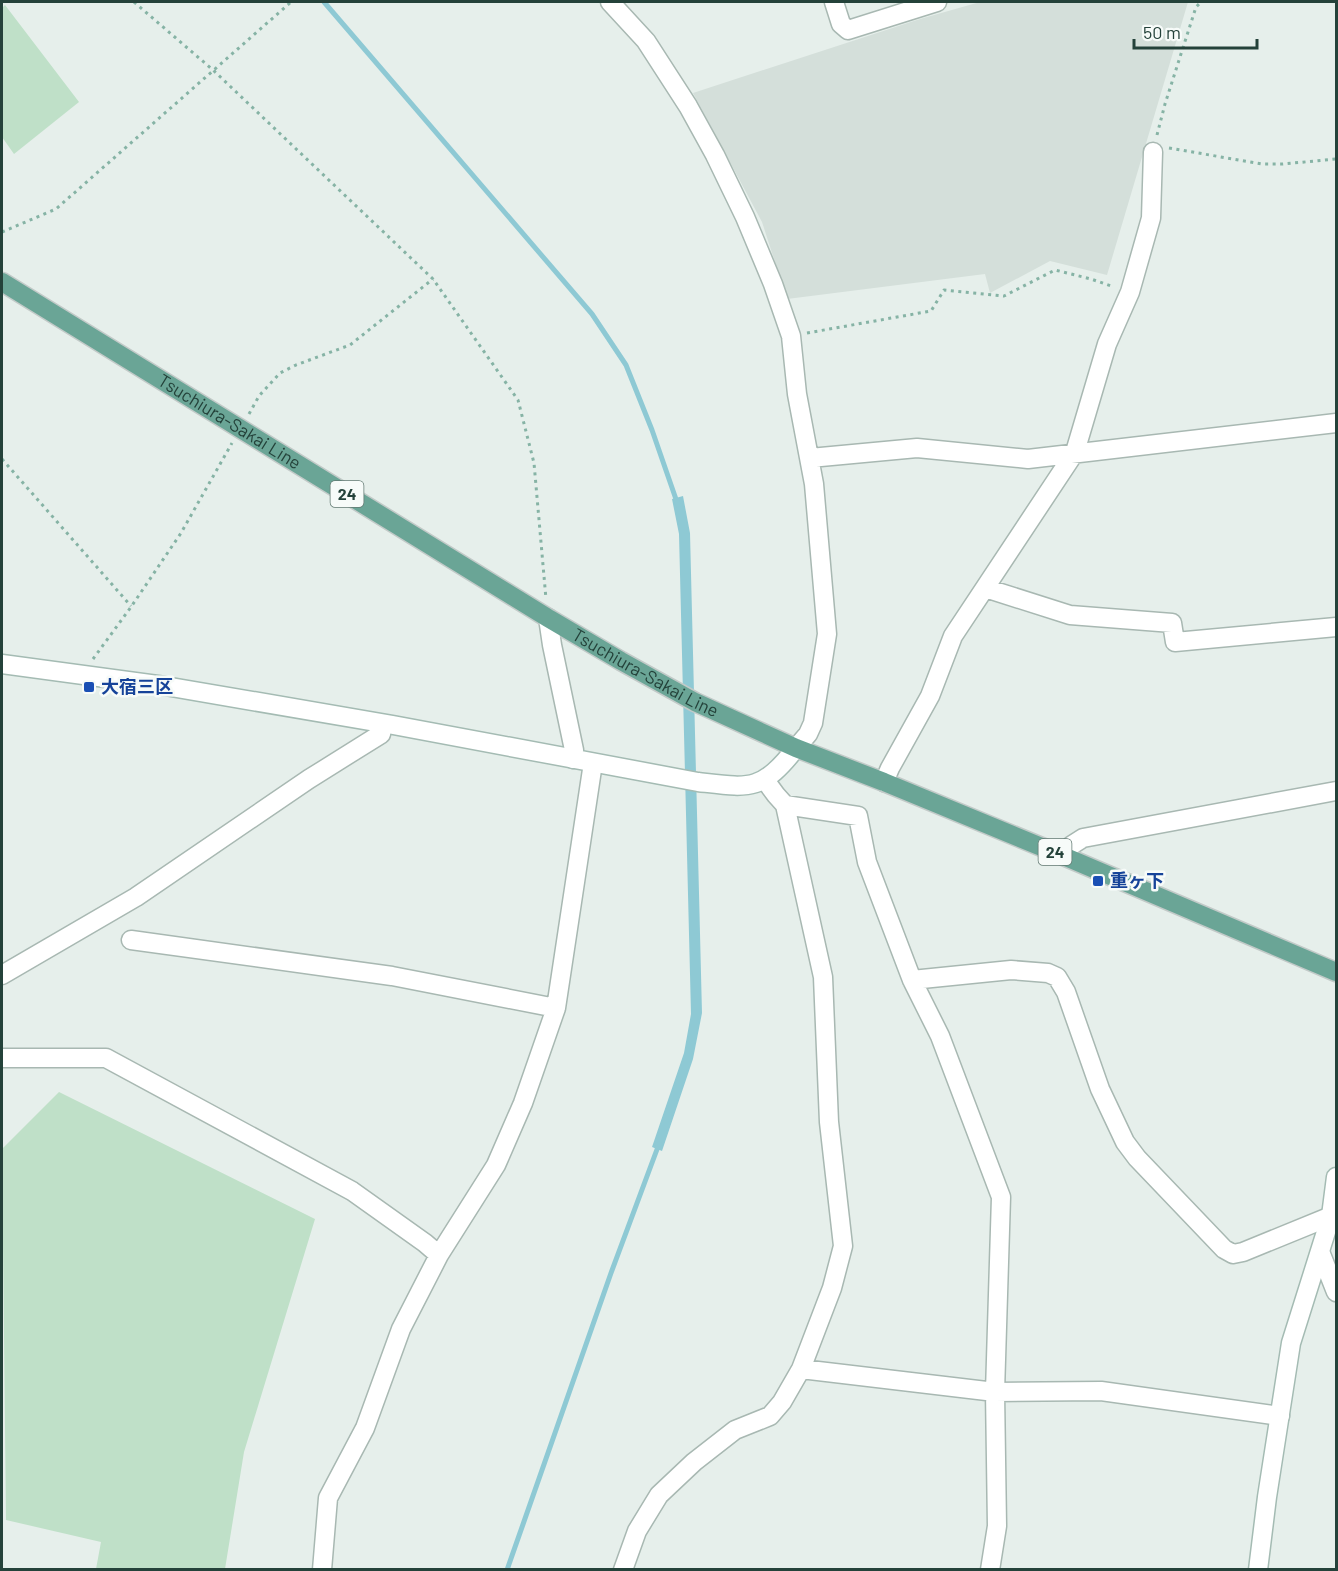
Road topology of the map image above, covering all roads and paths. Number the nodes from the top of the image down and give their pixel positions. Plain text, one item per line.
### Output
1 (134, 2) edge
2 (291, 2) edge
3 (610, 2) edge
4 (834, 2) edge
5 (937, 2) edge
6 (1202, 2) edge
7 (213, 70) junction
8 (1154, 149) junction
9 (1336, 159) edge
10 (2, 232) edge
11 (433, 279) junction
12 (2, 282) edge
13 (1130, 292) junction
14 (791, 336) junction
15 (1336, 423) edge
16 (241, 428) junction
17 (1075, 452) junction
18 (810, 458) junction
19 (2, 459) edge
20 (985, 588) junction
21 (131, 607) junction
22 (548, 618) junction
23 (1336, 627) edge
24 (2, 664) edge
25 (88, 675) junction
26 (383, 724) junction
27 (796, 748) junction
28 (573, 759) junction
29 (593, 763) junction
30 (765, 780) junction
31 (885, 782) junction
32 (1336, 791) edge
33 (786, 805) junction
34 (1061, 855) junction
35 (131, 940) dead end
36 (1336, 972) edge
37 (2, 975) edge
38 (912, 980) junction
39 (556, 1008) junction
40 (2, 1058) edge
41 (1336, 1177) edge
42 (1334, 1215) edge
43 (1321, 1254) junction
44 (439, 1255) junction
45 (1336, 1292) edge
46 (801, 1369) junction
47 (995, 1392) junction
48 (1280, 1416) junction
49 (322, 1569) edge
50 (623, 1569) edge
51 (990, 1569) edge
52 (1258, 1569) edge

1 - 7 path
2 - 7 path
3 - 14 street
4 - 5 street
6 - 8 path
7 - 10 path
7 - 11 path
8 - 9 path
8 - 13 street
11 - 16 path
11 - 22 path
12 - 16 main road, Tsuchiura-Sakai Line / 24
13 - 14 path
13 - 17 street
14 - 18 street
15 - 17 street
16 - 21 path
16 - 22 main road, Tsuchiura-Sakai Line / 24
17 - 18 street
17 - 20 street
18 - 27 street
19 - 21 path
20 - 23 street
20 - 31 street
21 - 25 path
22 - 27 main road, Tsuchiura-Sakai Line / 24
22 - 28 street
24 - 25 street
25 - 26 street
26 - 28 street
26 - 37 street
27 - 30 street
27 - 31 main road, Tsuchiura-Sakai Line / 24
28 - 29 street
29 - 30 street
29 - 39 street
30 - 33 street
31 - 34 main road, Tsuchiura-Sakai Line / 24
32 - 34 street
33 - 38 street
33 - 46 street
34 - 36 main road, Tsuchiura-Sakai Line / 24
35 - 39 street
38 - 42 street
38 - 47 street
39 - 44 street
40 - 44 street
41 - 42 street
42 - 43 street
43 - 45 street
43 - 48 street
44 - 49 street
46 - 47 street
46 - 50 street
47 - 48 street
47 - 51 street
48 - 52 street

